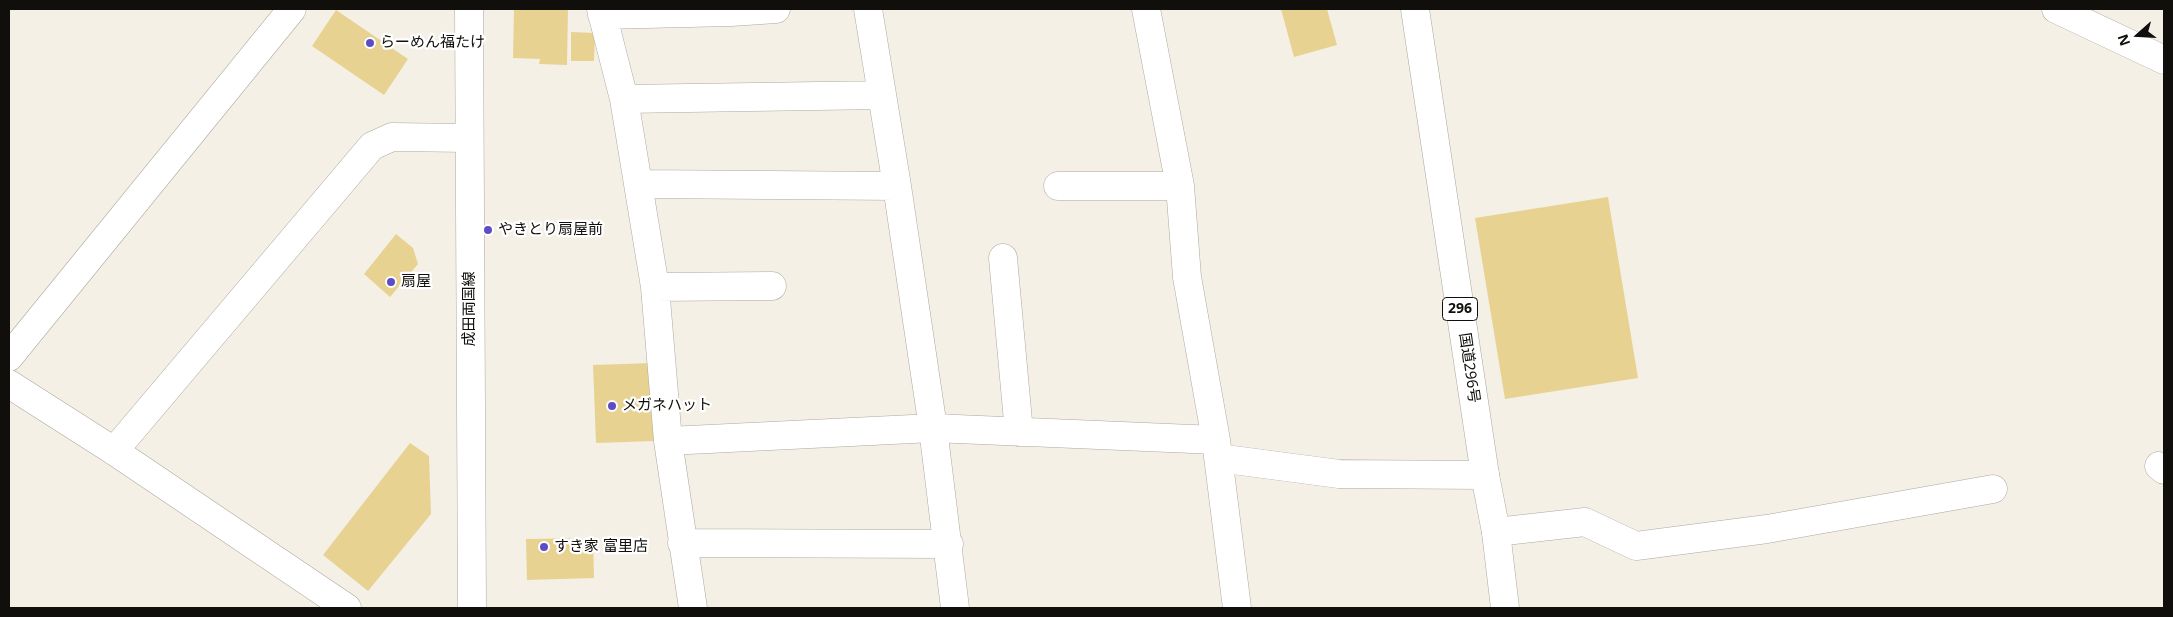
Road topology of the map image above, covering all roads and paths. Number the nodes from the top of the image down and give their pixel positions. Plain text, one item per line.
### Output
1 (292, 9) edge
2 (469, 9) edge
3 (776, 9) edge
4 (868, 9) edge
5 (1146, 9) edge
6 (1416, 9) edge
7 (2056, 9) edge
8 (602, 12) edge
9 (2164, 60) edge
10 (882, 96) junction
11 (624, 99) junction
12 (468, 138) junction
13 (639, 184) junction
14 (897, 186) junction
15 (1058, 186) dead end
16 (1180, 186) junction
17 (1003, 258) dead end
18 (772, 286) dead end
19 (655, 287) junction
20 (9, 357) edge
21 (9, 384) edge
22 (933, 428) junction
23 (1019, 432) junction
24 (668, 441) junction
25 (1217, 449) junction
26 (114, 451) junction
27 (1485, 475) junction
28 (1993, 490) dead end
29 (1496, 532) junction
30 (682, 543) junction
31 (949, 544) junction
32 (347, 608) edge
33 (472, 608) edge
34 (693, 608) edge
35 (955, 608) edge
36 (1237, 608) edge
37 (1505, 608) edge

1 - 20 main road
2 - 12 main road, 成田両国線
3 - 8 main road
4 - 10 main road
5 - 16 main road
6 - 27 main road, 国道296号 / 296
7 - 9 main road
8 - 11 main road
10 - 11 main road
10 - 14 main road
11 - 13 main road
12 - 26 main road
12 - 33 main road, 成田両国線
13 - 14 main road
13 - 19 main road
14 - 22 main road
15 - 16 main road
16 - 25 main road
17 - 23 main road
18 - 19 main road
19 - 24 main road
21 - 26 main road
22 - 23 main road
22 - 24 main road
22 - 31 main road
23 - 25 main road
24 - 30 main road
25 - 27 main road
25 - 36 main road
26 - 32 main road
27 - 29 main road, 国道296号 / 296
28 - 29 main road
29 - 37 main road, 国道296号 / 296
30 - 31 main road
30 - 34 main road
31 - 35 main road

